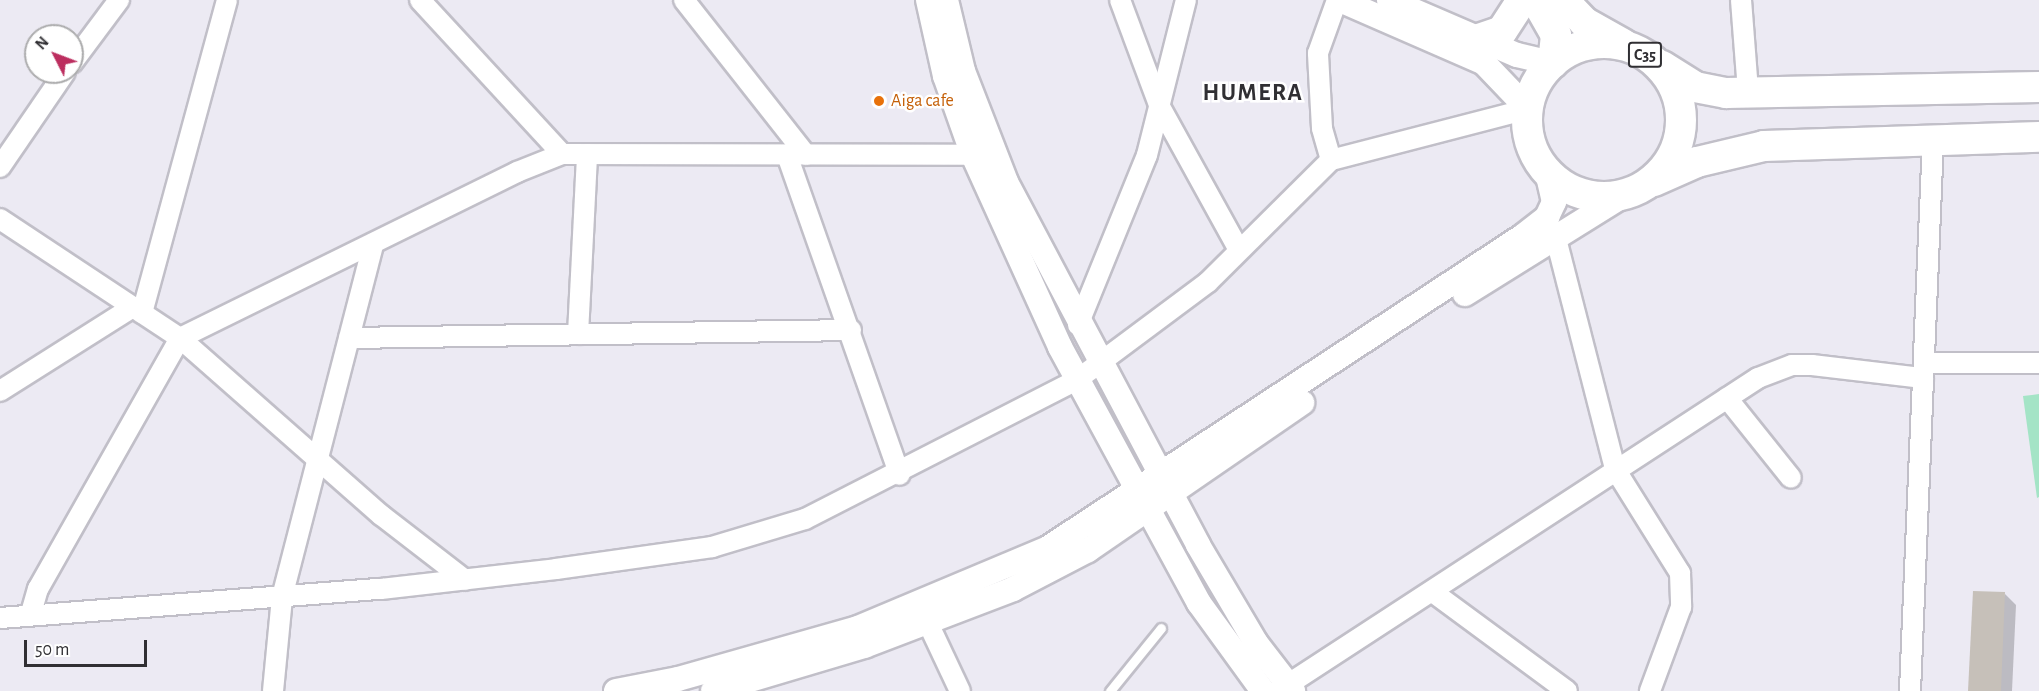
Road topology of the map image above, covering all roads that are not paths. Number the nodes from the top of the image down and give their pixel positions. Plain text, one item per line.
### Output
1 (119, 0) edge
2 (227, 0) edge
3 (420, 0) edge
4 (684, 0) edge
5 (928, 0) edge
6 (946, 0) edge
7 (1120, 0) edge
8 (1186, 0) edge
9 (1339, 0) edge
10 (1389, 0) edge
11 (1522, 0) edge
12 (1536, 0) edge
13 (1563, 0) edge
14 (1741, 0) edge
15 (1479, 39) junction
16 (84, 47) edge
17 (1642, 53) junction
18 (1553, 63) junction
19 (57, 84) edge
20 (2039, 87) edge
21 (1748, 92) junction
22 (1159, 105) junction
23 (1528, 109) junction
24 (2039, 137) edge
25 (1933, 141) junction
26 (982, 151) junction
27 (562, 154) junction
28 (587, 154) junction
29 (796, 155) junction
30 (1331, 160) junction
31 (0, 167) edge
32 (1547, 171) junction
33 (1633, 190) junction
34 (0, 219) edge
35 (1555, 236) junction
36 (373, 244) junction
37 (1239, 250) junction
38 (138, 310) junction
39 (1078, 325) junction
40 (851, 330) junction
41 (578, 334) junction
42 (180, 338) junction
43 (349, 338) junction
44 (1364, 351) junction
45 (1098, 363) junction
46 (2039, 363) edge
47 (1923, 371) junction
48 (1078, 379) junction
49 (0, 391) edge
50 (1727, 398) junction
51 (319, 457) junction
52 (1614, 469) junction
53 (900, 475) junction
54 (1791, 478) dead end
55 (1168, 485) junction
56 (1143, 501) junction
57 (465, 580) junction
58 (1434, 593) junction
59 (282, 597) junction
60 (31, 613) junction
61 (0, 617) edge
62 (928, 623) junction
63 (1161, 628) dead end
64 (785, 660) junction
65 (1275, 688) edge
66 (273, 691) edge
67 (616, 691) edge
68 (713, 691) edge
69 (960, 691) edge
70 (1110, 691) edge
71 (1567, 691) edge
72 (1650, 691) edge
73 (1910, 691) edge

1 - 16 street
2 - 38 street
3 - 27 street
4 - 29 street
5 - 26 street
6 - 26 street
7 - 22 street
8 - 22 street
9 - 23 street
9 - 30 street
10 - 15 street
11 - 15 main road
12 - 18 main road, C35
13 - 17 main road, C35
14 - 21 street
15 - 18 street
17 - 18 main road, C35
17 - 21 main road, C35
17 - 33 main road, C35
18 - 23 main road, C35
19 - 31 street
20 - 21 main road, C35
22 - 37 street
22 - 39 street
23 - 30 street
23 - 32 main road, C35
24 - 25 main road, C35
25 - 33 main road, C35
25 - 47 street
26 - 29 street
26 - 39 street
26 - 48 street
27 - 28 street
27 - 36 street
28 - 29 street
28 - 41 street
29 - 40 street
30 - 37 street
32 - 33 main road, C35
32 - 44 street
33 - 35 street
34 - 38 street
35 - 44 street
35 - 52 street
36 - 42 street
36 - 43 street
37 - 45 street
38 - 42 street
38 - 49 street
39 - 45 street
40 - 41 street
40 - 53 street
41 - 43 street
42 - 51 street
42 - 60 street
43 - 51 street
44 - 55 street
45 - 48 street
45 - 55 street
46 - 47 street
47 - 50 street
47 - 73 street
48 - 53 street
48 - 56 street
50 - 52 street
50 - 54 street
51 - 57 street
51 - 59 street
52 - 58 street
52 - 72 street
53 - 57 street
55 - 56 street
55 - 65 street
56 - 62 street
56 - 64 street
56 - 65 street
57 - 59 street
58 - 65 street
58 - 71 street
59 - 60 street
59 - 66 street
60 - 61 street
62 - 64 street
62 - 69 street
63 - 70 lane
64 - 67 street
64 - 68 street

